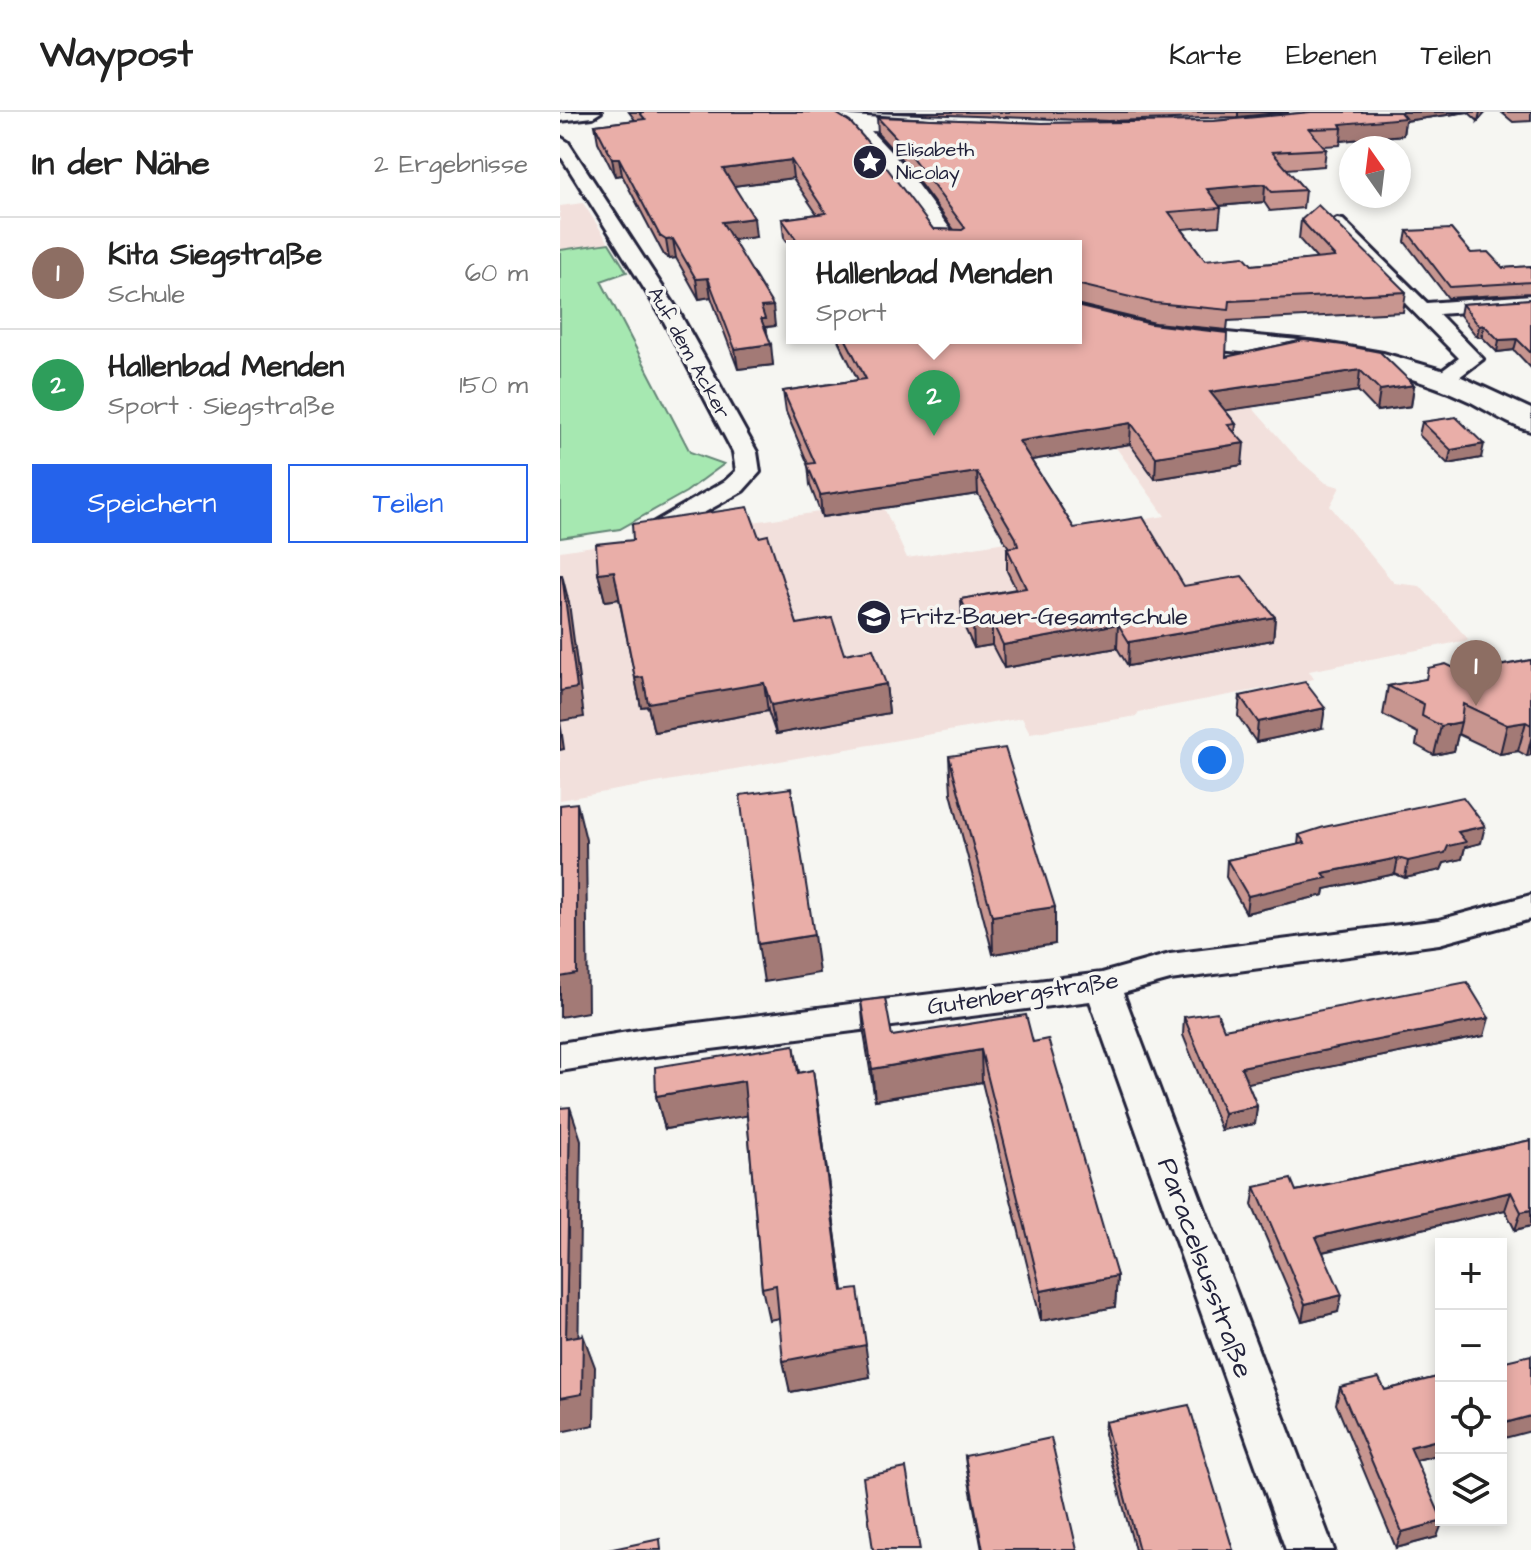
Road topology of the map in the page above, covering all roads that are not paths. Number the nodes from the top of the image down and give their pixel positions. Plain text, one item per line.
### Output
1 (593, 112) edge
2 (819, 112) edge
3 (560, 116) edge
4 (850, 123) junction
5 (962, 128) edge
6 (560, 142) edge
7 (1337, 224) edge
8 (945, 240) edge
9 (1531, 301) edge
10 (1425, 309) junction
11 (1082, 316) edge
12 (1442, 379) junction
13 (1531, 422) edge
14 (653, 533) edge
15 (1531, 907) edge
16 (1102, 986) junction
17 (560, 1057) edge
18 (1310, 1550) edge

1 - 3 street
2 - 4 main road
4 - 5 main road
4 - 8 main road
6 - 14 street, Auf dem Acker
7 - 10 street
9 - 10 street
10 - 12 street
11 - 12 main road
12 - 13 main road
15 - 16 street, Gutenbergstraße
16 - 17 street, Gutenbergstraße
16 - 18 street, Paracelsusstraße

